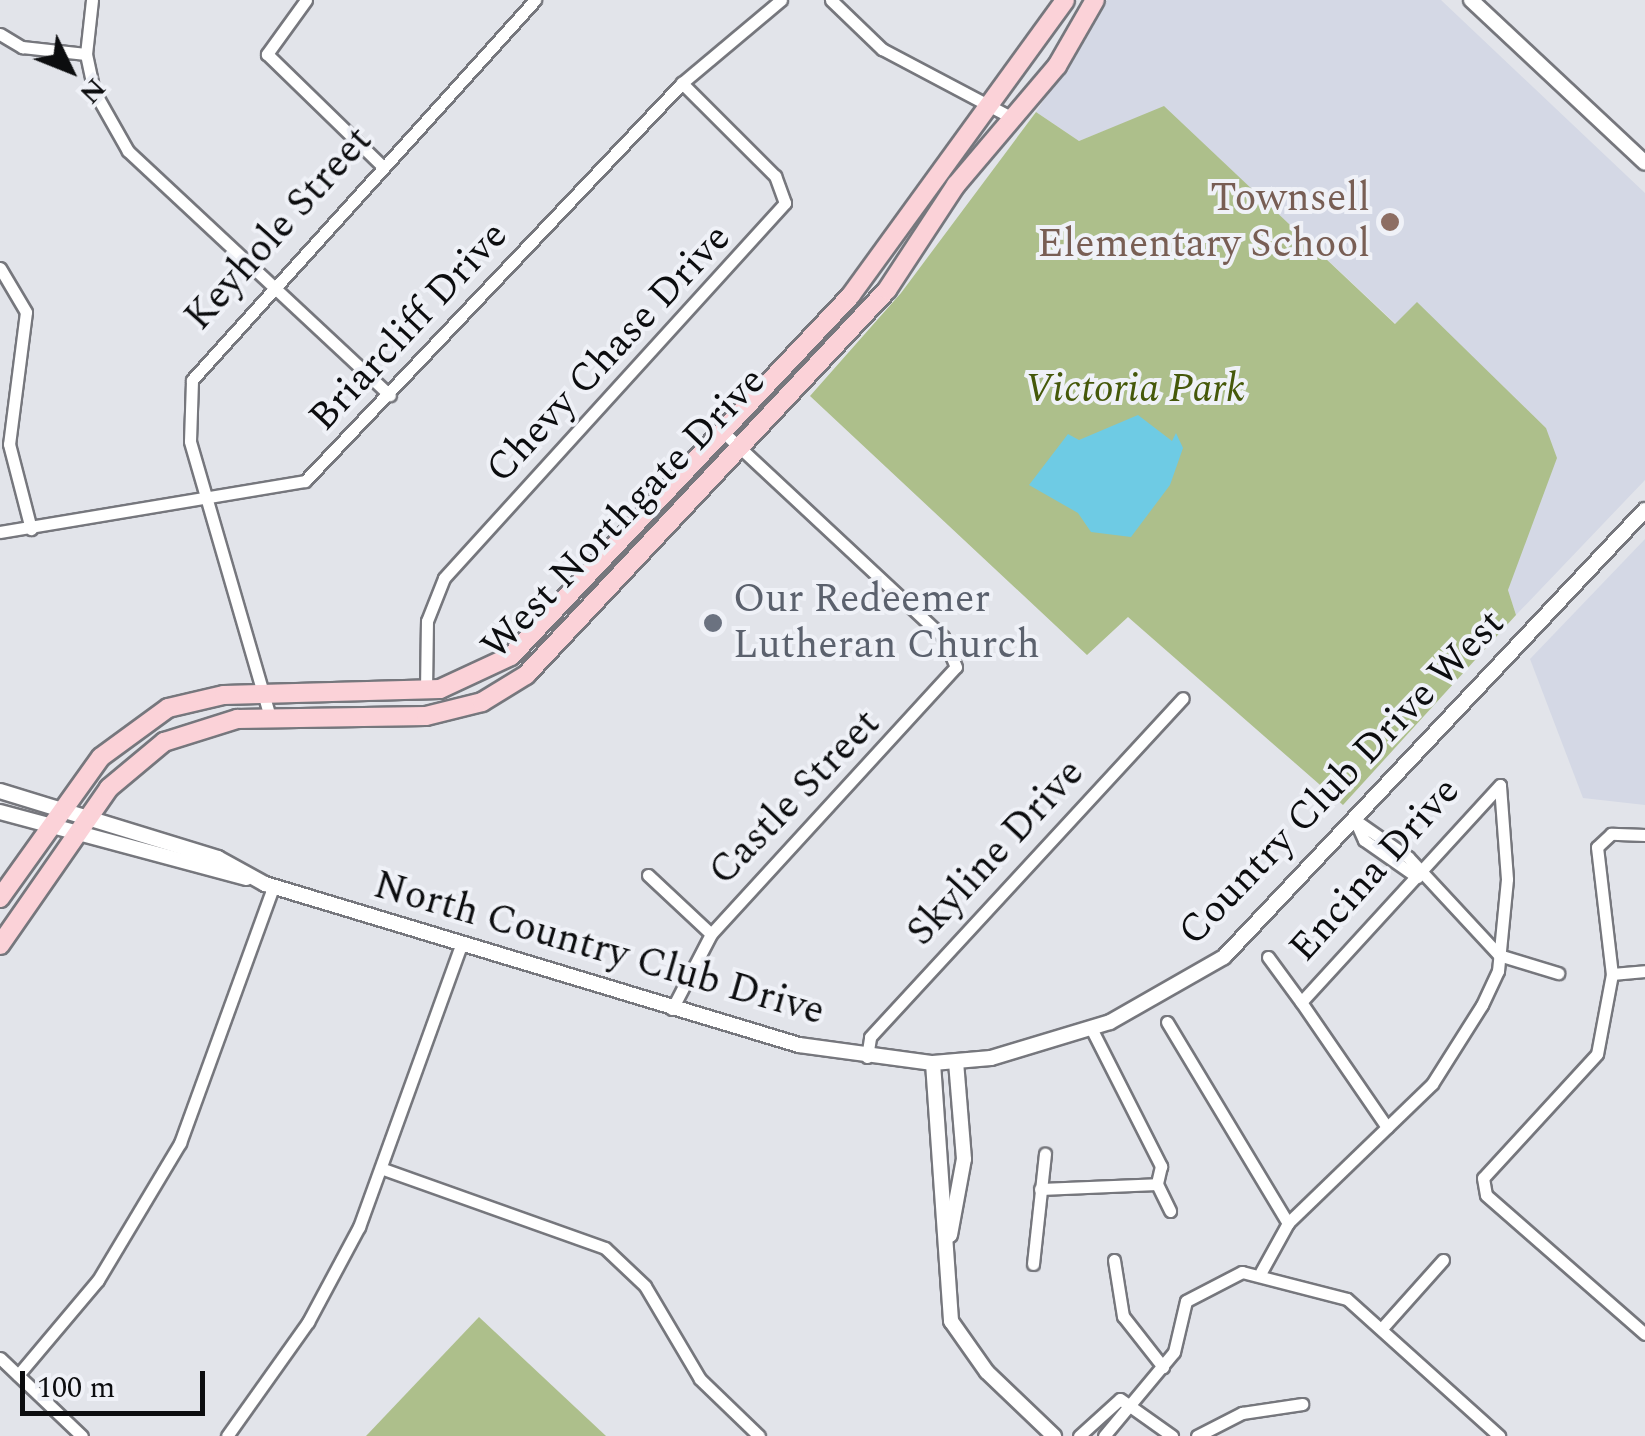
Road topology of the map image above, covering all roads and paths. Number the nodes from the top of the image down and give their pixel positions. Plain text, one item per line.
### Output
1 (92, 0) edge
2 (306, 0) edge
3 (535, 0) edge
4 (781, 0) edge
5 (831, 0) edge
6 (1065, 0) edge
7 (1095, 0) edge
8 (1471, 0) edge
9 (0, 34) edge
10 (86, 54) junction
11 (682, 84) junction
12 (992, 106) junction
13 (1014, 119) junction
14 (1645, 163) edge
15 (381, 165) junction
16 (0, 268) edge
17 (272, 284) junction
18 (390, 396) junction
19 (723, 432) junction
20 (740, 448) junction
21 (208, 496) junction
22 (1645, 510) edge
23 (31, 530) junction
24 (0, 532) edge
25 (548, 620) junction
26 (566, 635) junction
27 (426, 691) junction
28 (268, 692) junction
29 (1182, 698) dead end
30 (270, 717) junction
31 (0, 791) edge
32 (61, 809) junction
33 (0, 812) edge
34 (87, 818) junction
35 (1354, 820) junction
36 (48, 828) junction
37 (1645, 834) edge
38 (74, 836) junction
39 (648, 874) dead end
40 (1417, 877) junction
41 (252, 878) junction
42 (273, 887) junction
43 (0, 898) edge
44 (710, 934) junction
45 (0, 945) edge
46 (462, 945) junction
47 (1499, 956) junction
48 (1268, 957) dead end
49 (1645, 971) edge
50 (1558, 974) dead end
51 (1612, 974) junction
52 (1301, 1002) junction
53 (672, 1009) junction
54 (1167, 1022) dead end
55 (1092, 1030) junction
56 (867, 1057) junction
57 (956, 1062) junction
58 (933, 1063) junction
59 (1387, 1126) junction
60 (1044, 1154) dead end
61 (386, 1170) junction
62 (1157, 1184) junction
63 (1040, 1188) junction
64 (1170, 1212) dead end
65 (1288, 1223) junction
66 (948, 1240) junction
67 (1114, 1260) dead end
68 (1443, 1260) dead end
69 (1032, 1264) dead end
70 (1261, 1272) junction
71 (1383, 1327) junction
72 (1645, 1334) edge
73 (0, 1358) edge
74 (1163, 1367) junction
75 (18, 1375) junction
76 (1134, 1402) junction
77 (1302, 1404) dead end
78 (82, 1436) edge
79 (227, 1436) edge
80 (759, 1436) edge
81 (1054, 1436) edge
82 (1079, 1436) edge
83 (1104, 1436) edge
84 (1172, 1436) edge
85 (1197, 1436) edge
86 (1499, 1436) edge

1 - 10 street
2 - 15 street
3 - 15 street, Keyhole Street
4 - 11 street, Briarcliff Drive
5 - 12 street
6 - 12 main road, West Northgate Drive
7 - 13 main road, West Northgate Drive
8 - 14 street
9 - 10 street
10 - 17 street
11 - 18 street, Briarcliff Drive
11 - 27 street, Chevy Chase Drive
12 - 13 street
12 - 19 main road, West Northgate Drive
13 - 20 main road, West Northgate Drive
15 - 17 street, Keyhole Street
16 - 23 street
17 - 18 street
17 - 21 street, Keyhole Street
18 - 21 street, Briarcliff Drive
19 - 20 street, Castle Street
19 - 25 main road, West Northgate Drive
20 - 26 main road, West Northgate Drive
20 - 44 street, Castle Street
21 - 23 street, Briarcliff Drive
21 - 28 street, Keyhole Street
22 - 35 street, Country Club Drive West
23 - 24 street, Briarcliff Drive
25 - 26 main road
25 - 27 main road, West Northgate Drive
26 - 30 main road, West Northgate Drive
27 - 28 main road, West Northgate Drive
28 - 30 street, Keyhole Street
28 - 32 main road, West Northgate Drive
29 - 56 street, Skyline Drive
30 - 34 main road, West Northgate Drive
31 - 32 street, North Country Club Drive
32 - 34 street, North Country Club Drive
32 - 36 main road, West Northgate Drive
33 - 36 street, North Country Club Drive
34 - 38 main road, West Northgate Drive
34 - 41 street, North Country Club Drive
35 - 40 street
35 - 55 street, Country Club Drive West
36 - 38 street, North Country Club Drive
36 - 43 main road, West Northgate Drive
37 - 51 street
38 - 41 street, North Country Club Drive
38 - 45 main road, West Northgate Drive
39 - 44 street
40 - 47 street
40 - 47 street, Encina Drive
40 - 52 street, Encina Drive
41 - 42 street, North Country Club Drive
42 - 46 street, North Country Club Drive
42 - 75 street
44 - 53 street, Castle Street
46 - 53 street, North Country Club Drive
46 - 61 street
47 - 50 street
47 - 59 street
48 - 52 street, Encina Drive
49 - 51 street
51 - 72 street
52 - 59 street, Encina Drive
53 - 56 street, North Country Club Drive
54 - 65 street
55 - 57 street, Country Club Drive West
55 - 62 street
56 - 58 street, North Country Club Drive
57 - 58 street, Country Club Drive West
57 - 66 street
58 - 66 street
59 - 65 street
60 - 63 street
61 - 79 street
61 - 80 street
62 - 63 street
62 - 64 street
63 - 69 street
65 - 70 street
66 - 81 street
67 - 74 street
68 - 71 street
70 - 71 street
70 - 74 street
71 - 86 street
73 - 75 street
74 - 76 street
75 - 78 street
76 - 82 street
76 - 83 street
76 - 84 street
77 - 85 street

